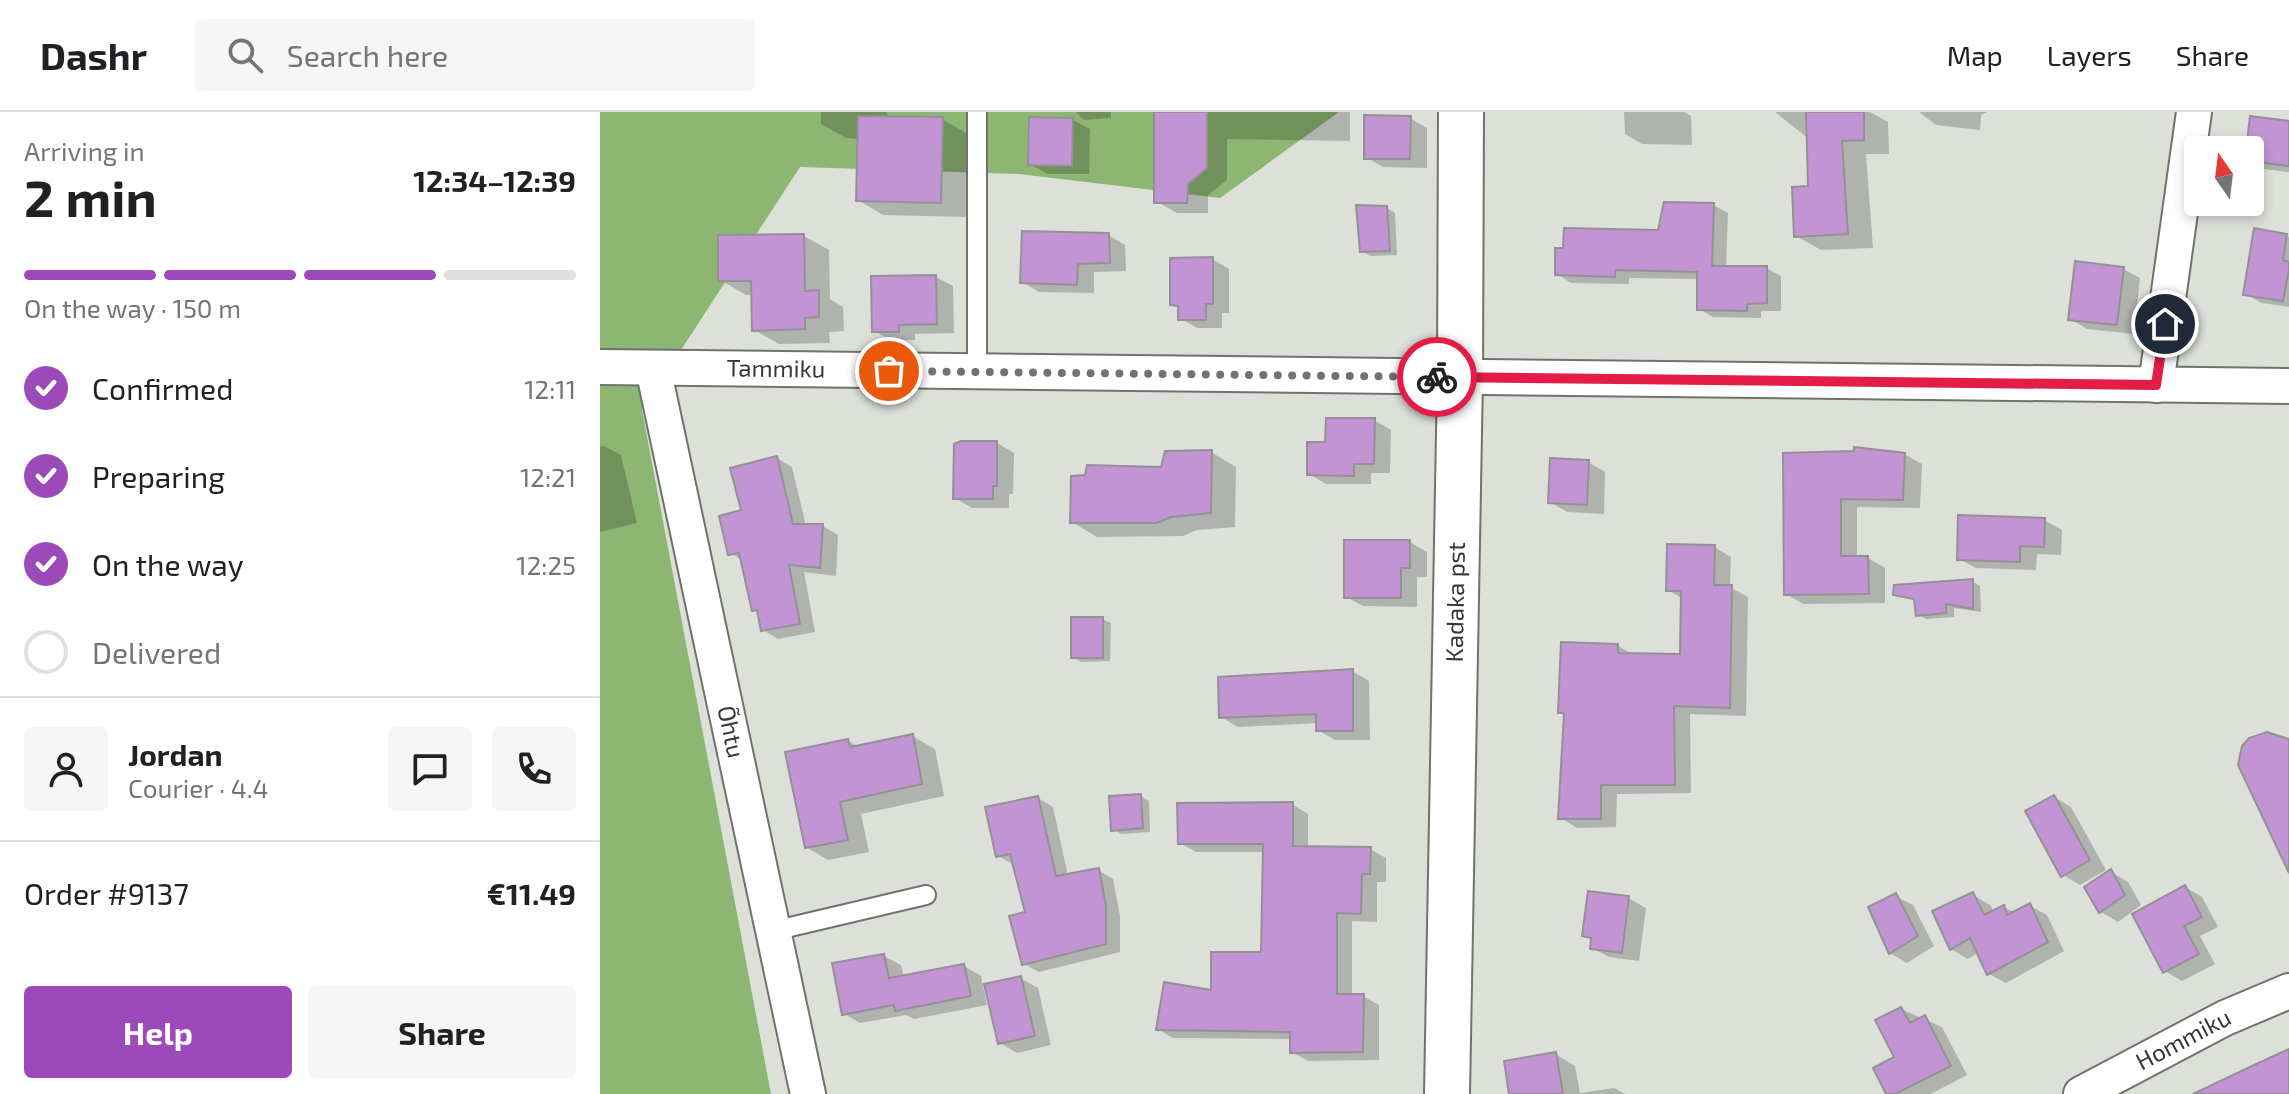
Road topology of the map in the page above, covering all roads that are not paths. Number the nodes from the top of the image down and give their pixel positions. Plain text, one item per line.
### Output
1 (977, 112) edge
2 (1461, 112) edge
3 (2194, 112) edge
4 (600, 367) edge
5 (653, 368) junction
6 (977, 372) junction
7 (1460, 377) junction
8 (2156, 385) junction
9 (2289, 386) edge
10 (926, 895) dead end
11 (773, 931) junction
12 (2289, 991) edge
13 (808, 1094) edge
14 (1447, 1094) edge
15 (2081, 1094) edge

1 - 6 lane
2 - 7 main road, Kadaka pst
3 - 8 street
4 - 5 street, Tammiku
5 - 6 street, Tammiku
5 - 11 street, Õhtu
6 - 7 street, Tammiku
7 - 8 street, Tammiku
7 - 14 main road, Kadaka pst
8 - 9 street, Tammiku
10 - 11 lane
11 - 13 street, Õhtu
12 - 15 street, Hommiku

